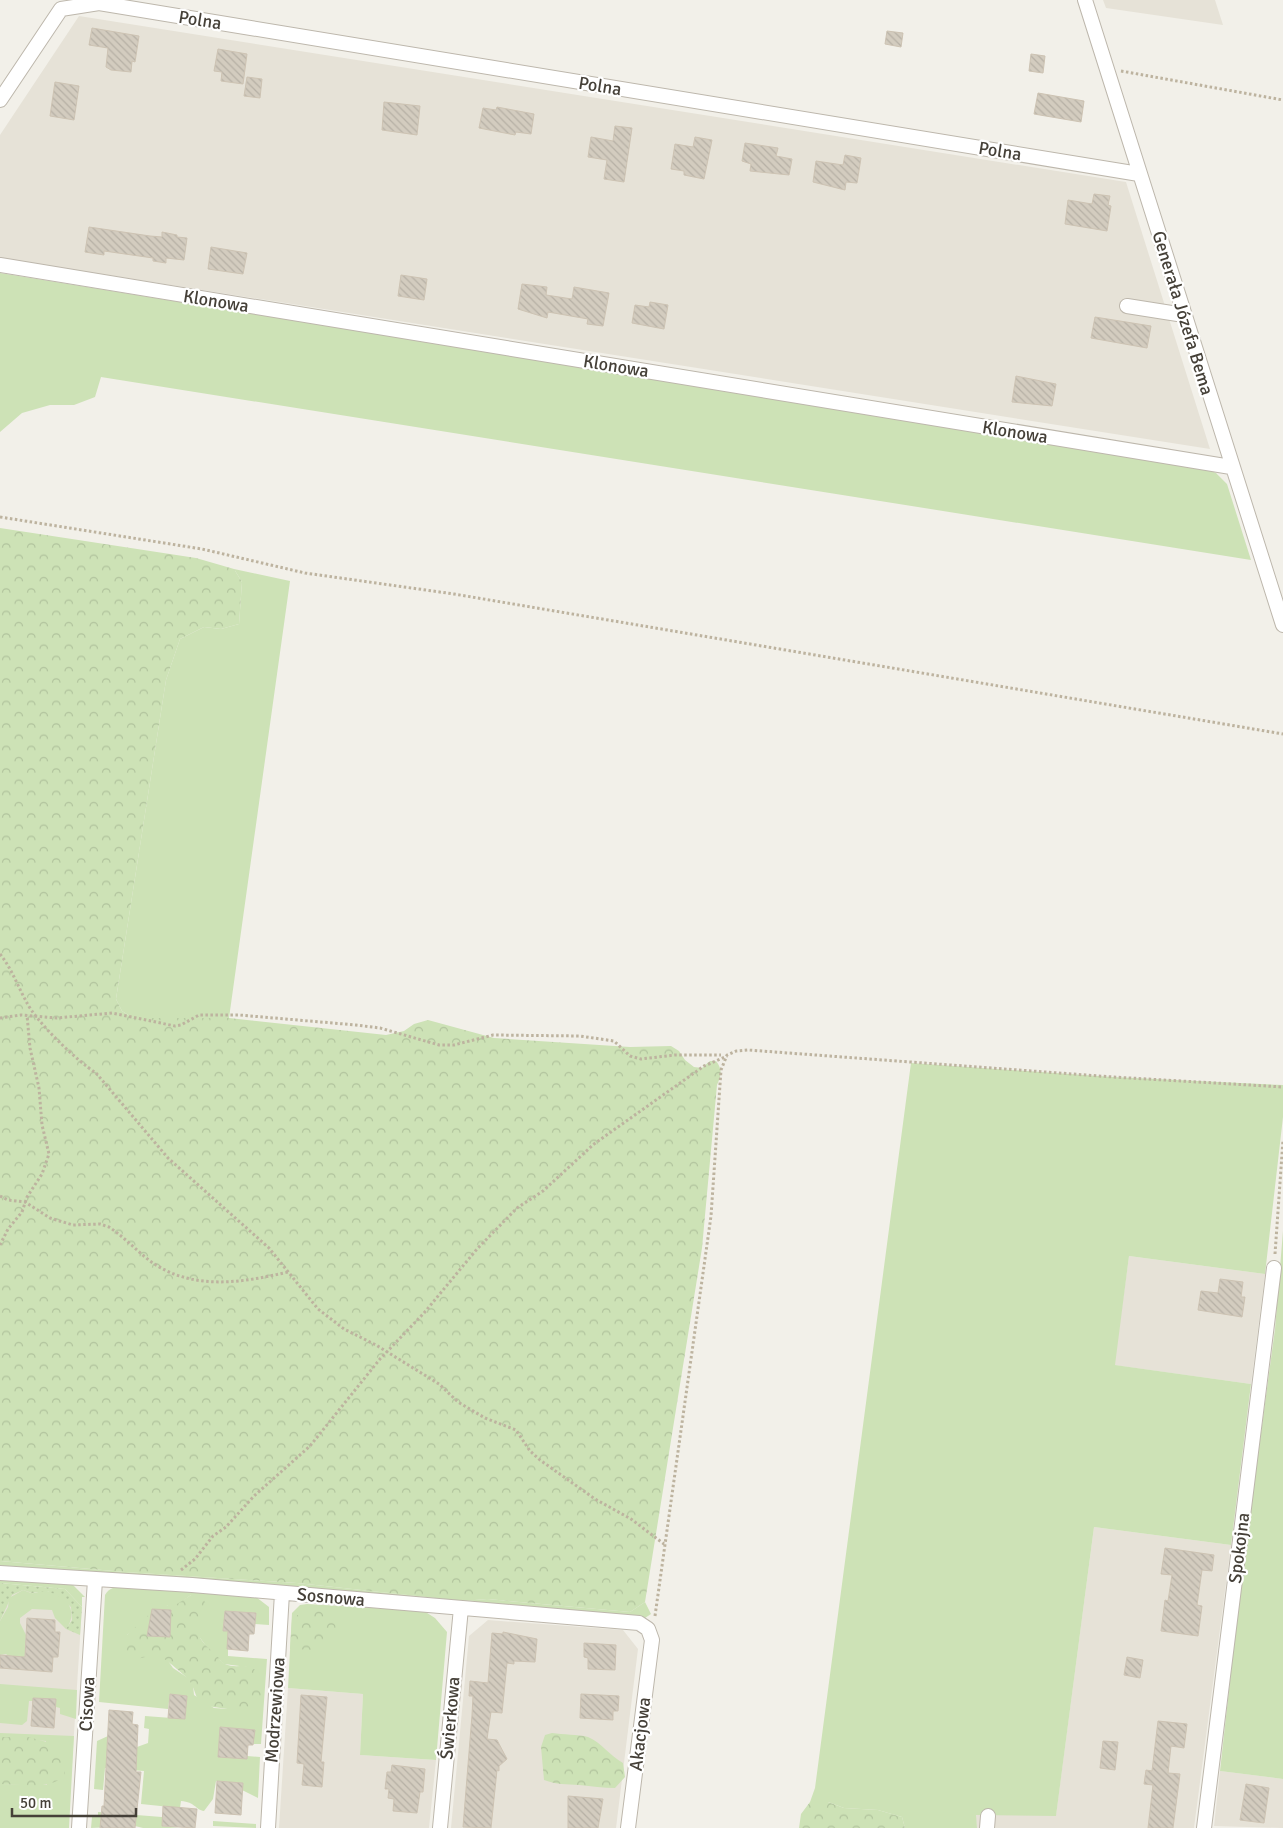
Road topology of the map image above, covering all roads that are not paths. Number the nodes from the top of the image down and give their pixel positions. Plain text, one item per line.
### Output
1 (1084, 0) edge
2 (0, 100) edge
3 (1139, 174) junction
4 (0, 265) edge
5 (1127, 306) dead end
6 (1184, 315) junction
7 (1231, 467) junction
8 (1283, 625) edge
9 (1274, 1268) road end
10 (0, 1573) edge
11 (95, 1580) junction
12 (282, 1593) junction
13 (461, 1608) junction
14 (652, 1640) joint
15 (79, 1828) edge
16 (268, 1828) edge
17 (440, 1828) edge
18 (628, 1828) edge
19 (1204, 1828) edge

1 - 3 street, Generała Józefa Bema
2 - 3 street, Polna
3 - 6 street, Generała Józefa Bema
4 - 7 street, Klonowa
5 - 6 street
6 - 7 street, Generała Józefa Bema
7 - 8 street, Generała Józefa Bema
9 - 19 street, Spokojna
10 - 11 street, Sosnowa
11 - 12 street, Sosnowa
11 - 15 street, Cisowa
12 - 13 street, Sosnowa
12 - 16 street, Modrzewiowa
13 - 14 street, Sosnowa
13 - 17 street, Świerkowa
14 - 18 street, Akacjowa

